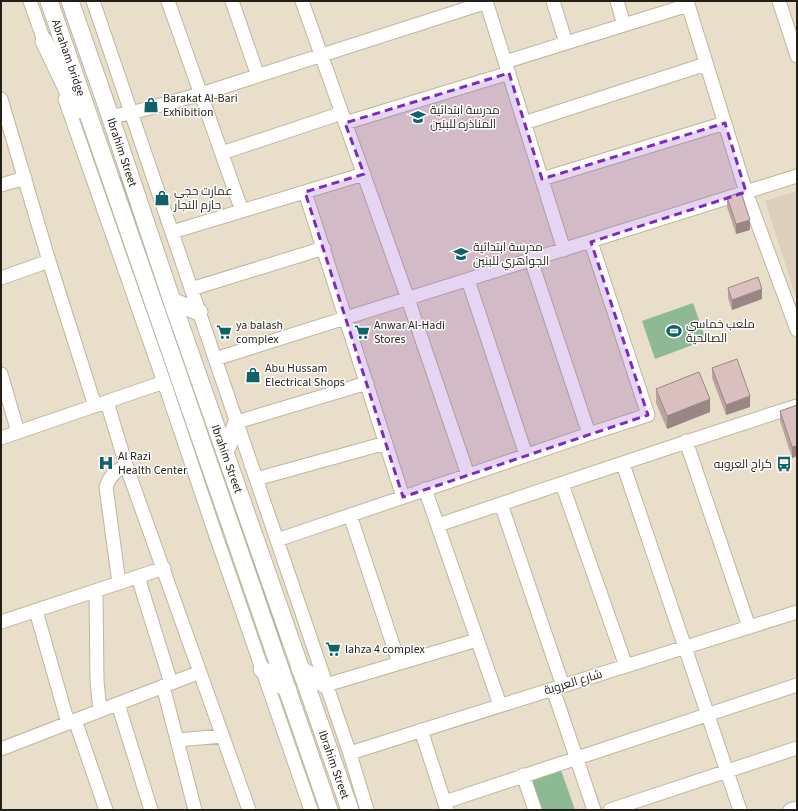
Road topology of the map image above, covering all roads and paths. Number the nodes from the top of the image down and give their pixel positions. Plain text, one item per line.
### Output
1 (30, 1) edge
2 (40, 1) edge
3 (49, 1) edge
4 (70, 1) edge
5 (79, 1) edge
6 (93, 1) edge
7 (168, 1) edge
8 (232, 1) edge
9 (302, 1) edge
10 (553, 1) edge
11 (617, 1) edge
12 (779, 1) edge
13 (487, 2) edge
14 (687, 3) edge
15 (624, 25) junction
16 (794, 35) edge
17 (44, 42) junction
18 (566, 43) junction
19 (321, 56) junction
20 (797, 56) edge
21 (706, 64) junction
22 (507, 68) junction
23 (258, 76) junction
24 (201, 94) junction
25 (1, 102) edge
26 (119, 112) junction
27 (85, 116) junction
28 (344, 118) junction
29 (524, 123) junction
30 (724, 123) junction
31 (222, 153) junction
32 (364, 174) junction
33 (797, 176) edge
34 (25, 178) junction
35 (542, 179) junction
36 (1, 185) edge
37 (305, 192) junction
38 (746, 192) junction
39 (242, 211) junction
40 (172, 232) junction
41 (591, 242) junction
42 (324, 248) junction
43 (564, 250) junction
44 (531, 260) junction
45 (50, 261) junction
46 (1, 278) edge
47 (468, 280) junction
48 (191, 289) junction
49 (408, 299) junction
50 (172, 301) junction
51 (199, 312) junction
52 (346, 318) junction
53 (797, 330) edge
54 (215, 359) junction
55 (1, 374) edge
56 (164, 382) junction
57 (367, 383) junction
58 (101, 404) junction
59 (797, 406) edge
60 (236, 422) junction
61 (18, 432) junction
62 (589, 434) junction
63 (1, 438) edge
64 (686, 441) junction
65 (386, 443) junction
66 (225, 453) junction
67 (526, 455) junction
68 (623, 464) junction
69 (126, 465) junction
70 (468, 475) junction
71 (256, 479) junction
72 (562, 484) junction
73 (425, 490) junction
74 (403, 497) junction
75 (501, 504) junction
76 (350, 515) junction
77 (438, 525) junction
78 (277, 540) junction
79 (164, 568) junction
80 (138, 577) junction
81 (119, 583) junction
82 (96, 591) junction
83 (36, 610) junction
84 (797, 612) edge
85 (1, 622) edge
86 (749, 627) junction
87 (477, 640) junction
88 (685, 647) junction
89 (398, 663) junction
90 (626, 666) junction
91 (262, 669) junction
92 (300, 669) junction
93 (200, 672) junction
94 (167, 685) junction
95 (326, 685) junction
96 (797, 685) edge
97 (558, 687) junction
98 (288, 690) junction
99 (118, 704) junction
100 (500, 706) junction
101 (100, 711) junction
102 (708, 715) junction
103 (317, 716) junction
104 (299, 720) junction
105 (72, 721) junction
106 (421, 730) junction
107 (323, 734) junction
108 (223, 736) junction
109 (177, 740) junction
110 (306, 740) junction
111 (797, 748) edge
112 (1, 749) edge
113 (350, 753) junction
114 (576, 758) junction
115 (727, 771) junction
116 (523, 776) junction
117 (446, 806) edge
118 (797, 808) edge
119 (106, 810) edge
120 (151, 810) edge
121 (195, 810) edge
122 (249, 810) edge
123 (311, 810) edge
124 (329, 810) edge
125 (350, 810) edge
126 (367, 810) edge
127 (535, 810) edge
128 (594, 810) edge
129 (610, 810) edge
130 (740, 810) edge
131 (790, 810) edge

1 - 17 street
2 - 27 main road
3 - 27 main road, Abraham bridge
4 - 26 main road, Abraham bridge
5 - 26 main road
6 - 26 street
7 - 24 street
8 - 23 street
9 - 19 street
10 - 18 street
11 - 15 street
12 - 16 street
13 - 19 street
13 - 22 street
14 - 15 street
14 - 21 street
15 - 18 street
16 - 20 street
17 - 27 main road
17 - 56 street
18 - 22 street
19 - 23 street
19 - 28 street
21 - 29 street
21 - 30 street
22 - 28 street
22 - 29 street
23 - 24 street
24 - 26 street
24 - 31 street
25 - 34 street
26 - 40 street
26 - 50 main road, Ibrahim Street
27 - 98 main road, Ibrahim Street
28 - 31 street
28 - 32 street
29 - 35 street
30 - 35 street
30 - 38 street
31 - 39 street
32 - 37 street
32 - 49 street
33 - 38 street
34 - 36 street
34 - 45 street
35 - 43 street
37 - 39 street
37 - 42 street
38 - 41 street
38 - 53 street
39 - 40 street
40 - 48 street
41 - 43 street
41 - 62 street
42 - 48 street
42 - 52 street
43 - 44 street
44 - 47 street
44 - 62 street
45 - 46 street
45 - 58 street
47 - 49 street
47 - 67 street
48 - 51 street
49 - 52 street
49 - 70 street
50 - 51 main road
50 - 66 main road, Ibrahim Street
51 - 54 street
52 - 54 street
52 - 57 street
54 - 60 street
55 - 61 street
56 - 58 street
56 - 91 street
57 - 60 street
57 - 65 street
58 - 61 street
58 - 69 street
59 - 64 street
60 - 66 main road
60 - 71 street
61 - 63 street
62 - 67 street
64 - 68 street
64 - 86 street
65 - 71 street
65 - 74 street
66 - 92 main road, Ibrahim Street
67 - 70 street
68 - 72 street
68 - 88 street
69 - 79 street
69 - 81 street
70 - 73 street
71 - 78 street
72 - 75 street
72 - 90 street
73 - 74 street
73 - 77 street
74 - 76 street
75 - 77 street
75 - 97 street
76 - 78 street
76 - 89 street
77 - 87 street
78 - 95 street
79 - 80 street
79 - 93 street
80 - 81 street
80 - 94 street
81 - 82 street
82 - 83 street
82 - 101 street
83 - 85 street
83 - 105 street
84 - 86 street, شارع العروبة
86 - 88 street, شارع العروبة
87 - 89 street
87 - 100 street
88 - 90 street, شارع العروبة
88 - 102 street
89 - 95 street
90 - 97 street, شارع العروبة
91 - 98 main road
91 - 123 street
92 - 95 main road
92 - 103 main road, Ibrahim Street
93 - 94 street
93 - 108 street
94 - 99 street
94 - 109 street
95 - 113 street
96 - 102 street
97 - 100 street, شارع العروبة
97 - 114 street
98 - 104 main road, Ibrahim Street
99 - 101 street
99 - 120 street
100 - 106 street, شارع العروبة
101 - 105 street
102 - 114 street
102 - 115 street
103 - 104 main road
103 - 107 main road, Ibrahim Street
104 - 110 main road, Ibrahim Street
105 - 112 street
105 - 119 street
106 - 113 street, شارع العروبة
106 - 117 street
107 - 110 main road
107 - 125 main road, Ibrahim Street
108 - 109 street
108 - 122 street
109 - 121 street
110 - 124 main road, Ibrahim Street
111 - 115 street
113 - 126 street
114 - 116 street
114 - 128 street
115 - 129 street
115 - 130 street
116 - 117 street
116 - 127 street
118 - 131 street

